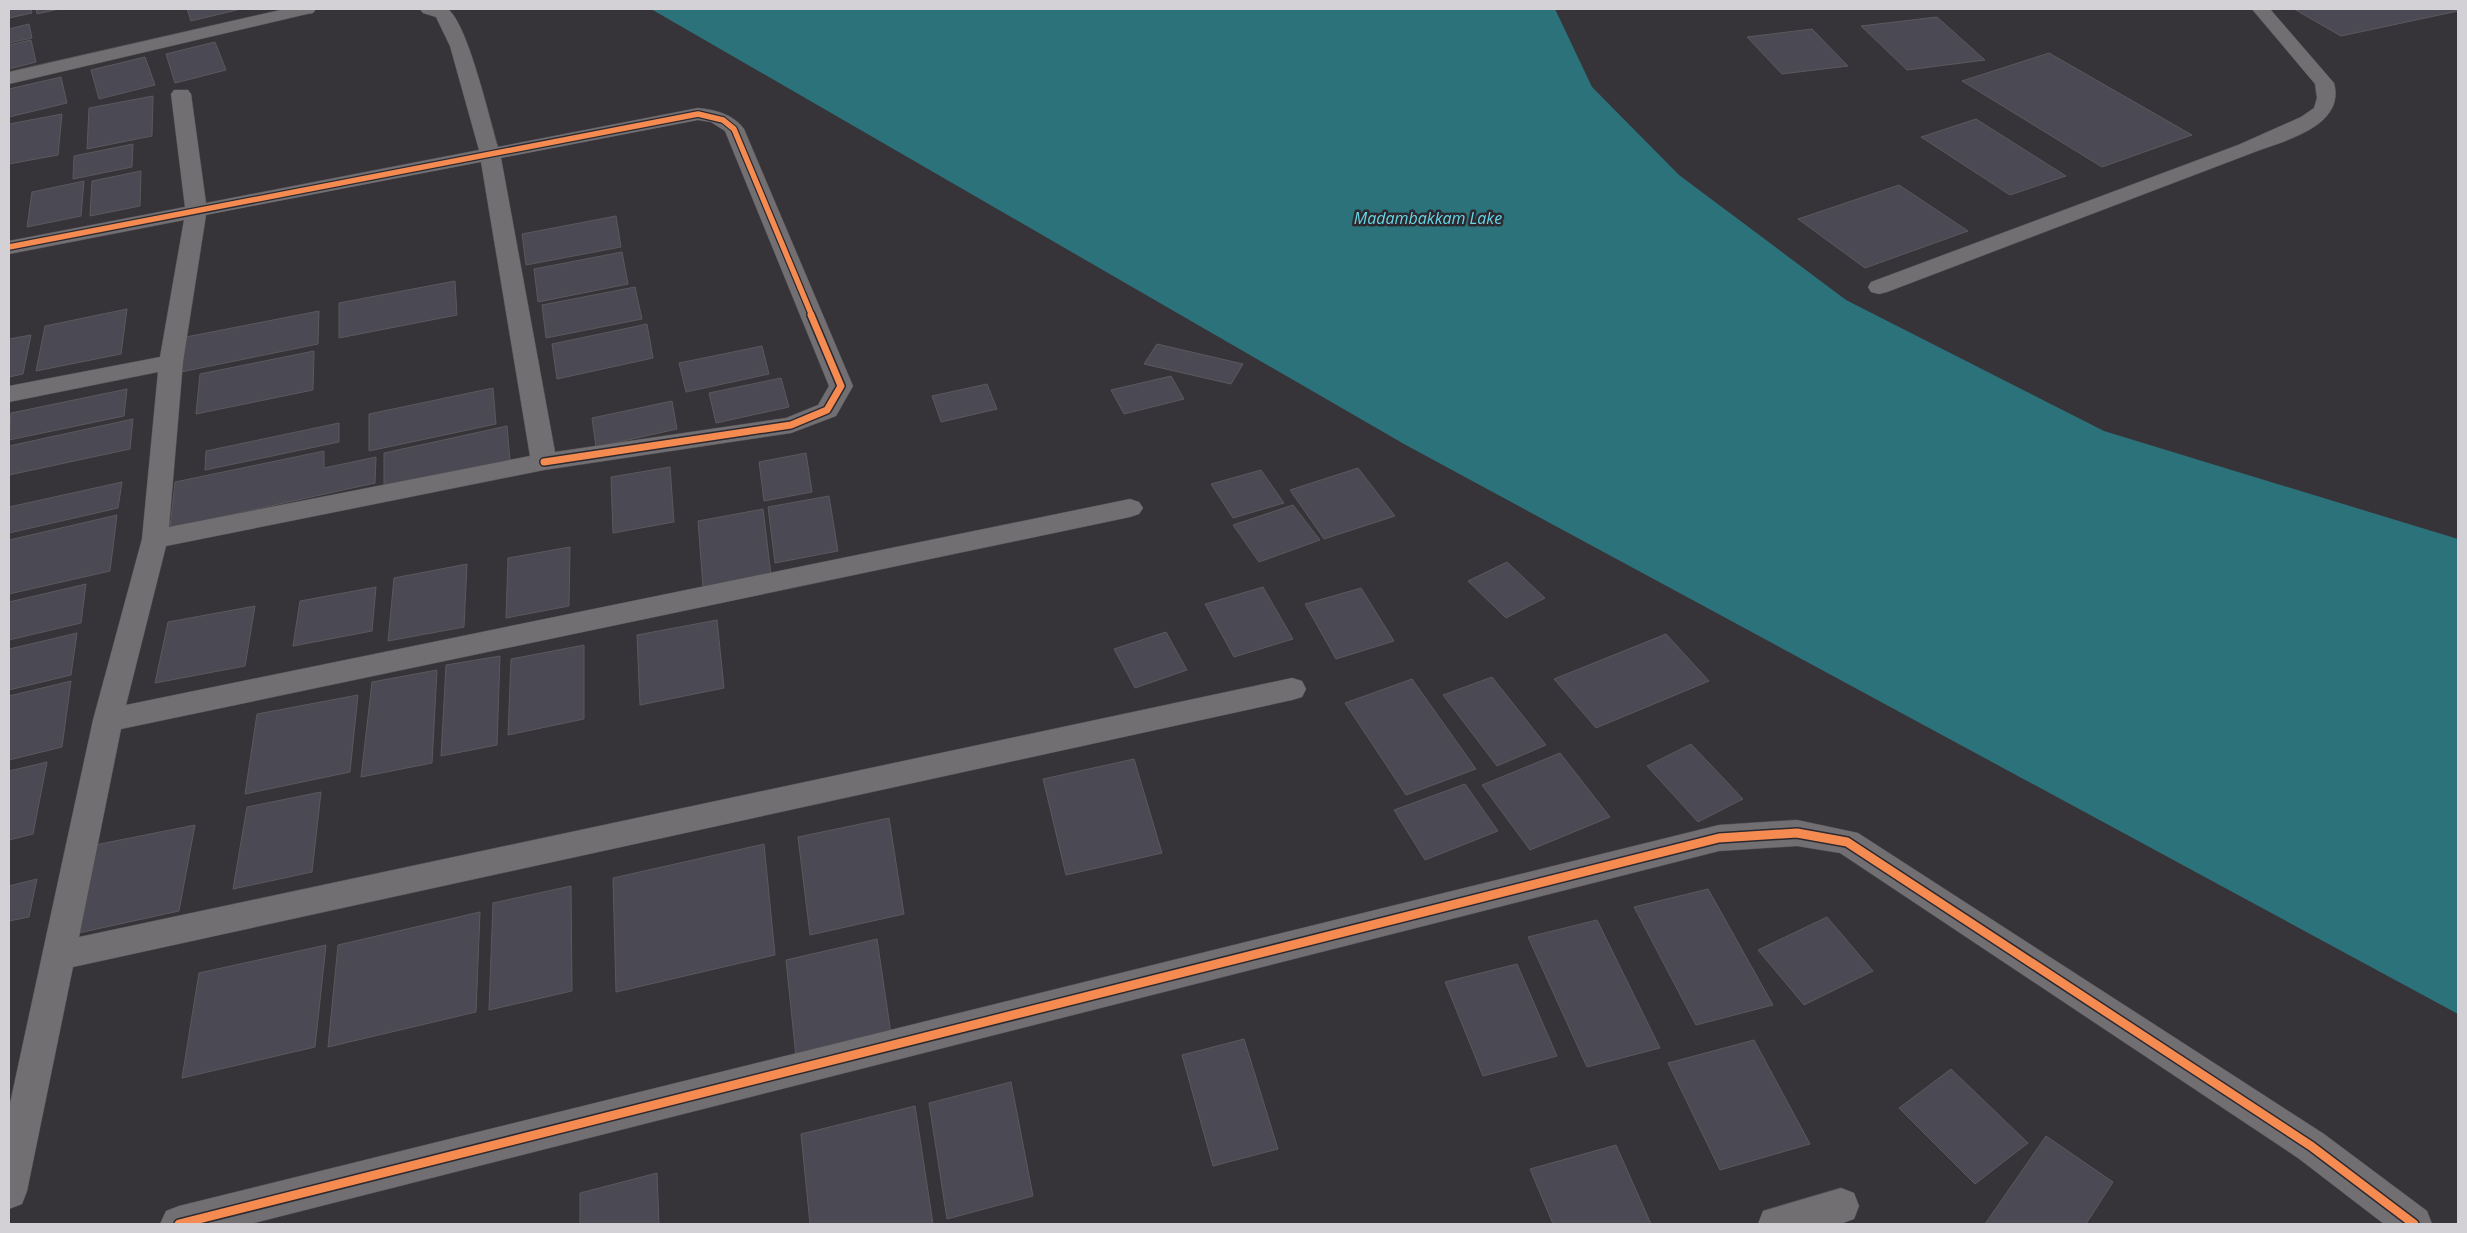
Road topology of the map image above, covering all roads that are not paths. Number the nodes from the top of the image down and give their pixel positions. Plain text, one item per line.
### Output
1 (306, 9) edge
2 (429, 9) edge
3 (2261, 9) edge
4 (9, 78) edge
5 (181, 94) dead end
6 (490, 155) junction
7 (196, 210) junction
8 (9, 247) edge
9 (1879, 287) dead end
10 (172, 362) junction
11 (9, 394) edge
12 (544, 462) junction
13 (1130, 508) dead end
14 (155, 538) junction
15 (1292, 690) dead end
16 (108, 720) junction
17 (59, 956) junction
18 (9, 1191) edge
19 (1841, 1206) dead end
20 (179, 1224) edge
21 (1776, 1224) edge
22 (2414, 1224) edge

1 - 4 street
2 - 6 street
3 - 9 street
5 - 7 street
6 - 7 street
6 - 12 street
6 - 12 street
7 - 8 street
7 - 10 street
10 - 11 street
10 - 14 street
12 - 14 street
13 - 16 street
14 - 16 street
15 - 17 street
16 - 17 street
17 - 18 street
19 - 21 street
20 - 22 street

